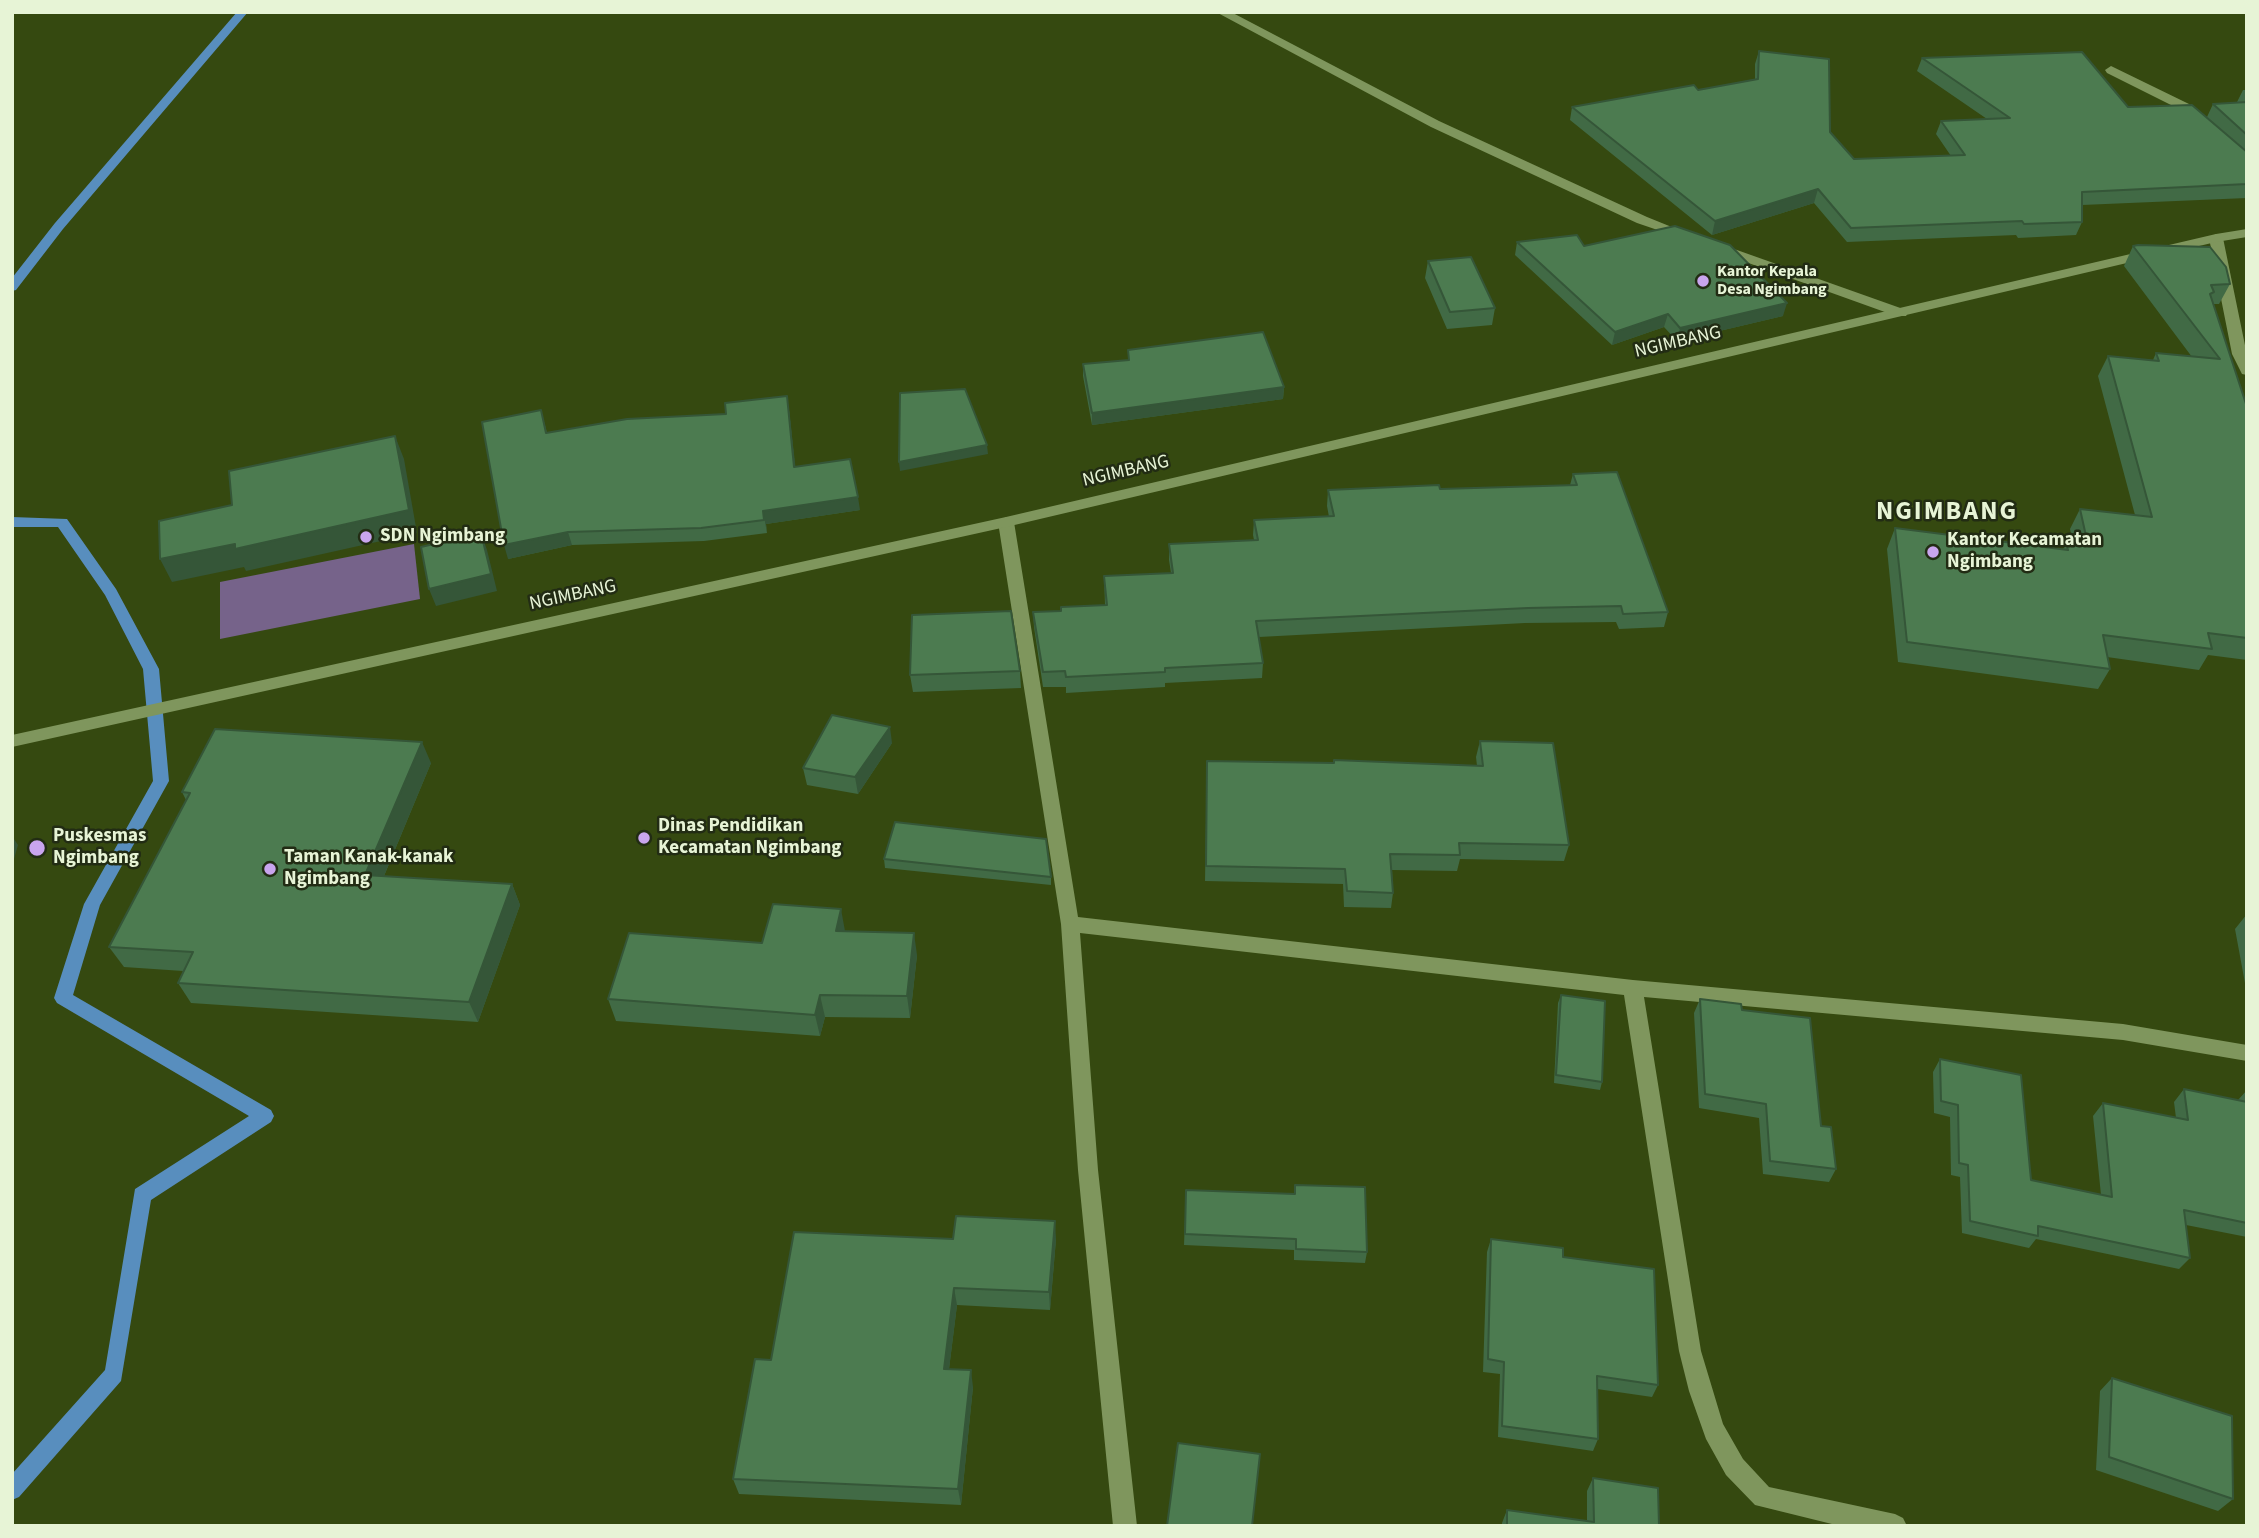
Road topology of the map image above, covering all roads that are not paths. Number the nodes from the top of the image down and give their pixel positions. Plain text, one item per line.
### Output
1 (1222, 12) edge
2 (2111, 70) dead end
3 (2212, 131) edge
4 (2247, 233) edge
5 (2216, 237) junction
6 (1901, 313) junction
7 (2247, 371) edge
8 (1006, 522) junction
9 (12, 741) edge
10 (1069, 924) junction
11 (1633, 988) junction
12 (2247, 1053) edge
13 (1125, 1526) edge
14 (1895, 1526) edge

1 - 6 street
2 - 3 street
4 - 5 street, NGIMBANG
5 - 6 street, NGIMBANG
5 - 7 street
6 - 8 street, NGIMBANG
8 - 9 street, NGIMBANG
8 - 10 street
10 - 11 street
10 - 13 street
11 - 12 street
11 - 14 street

